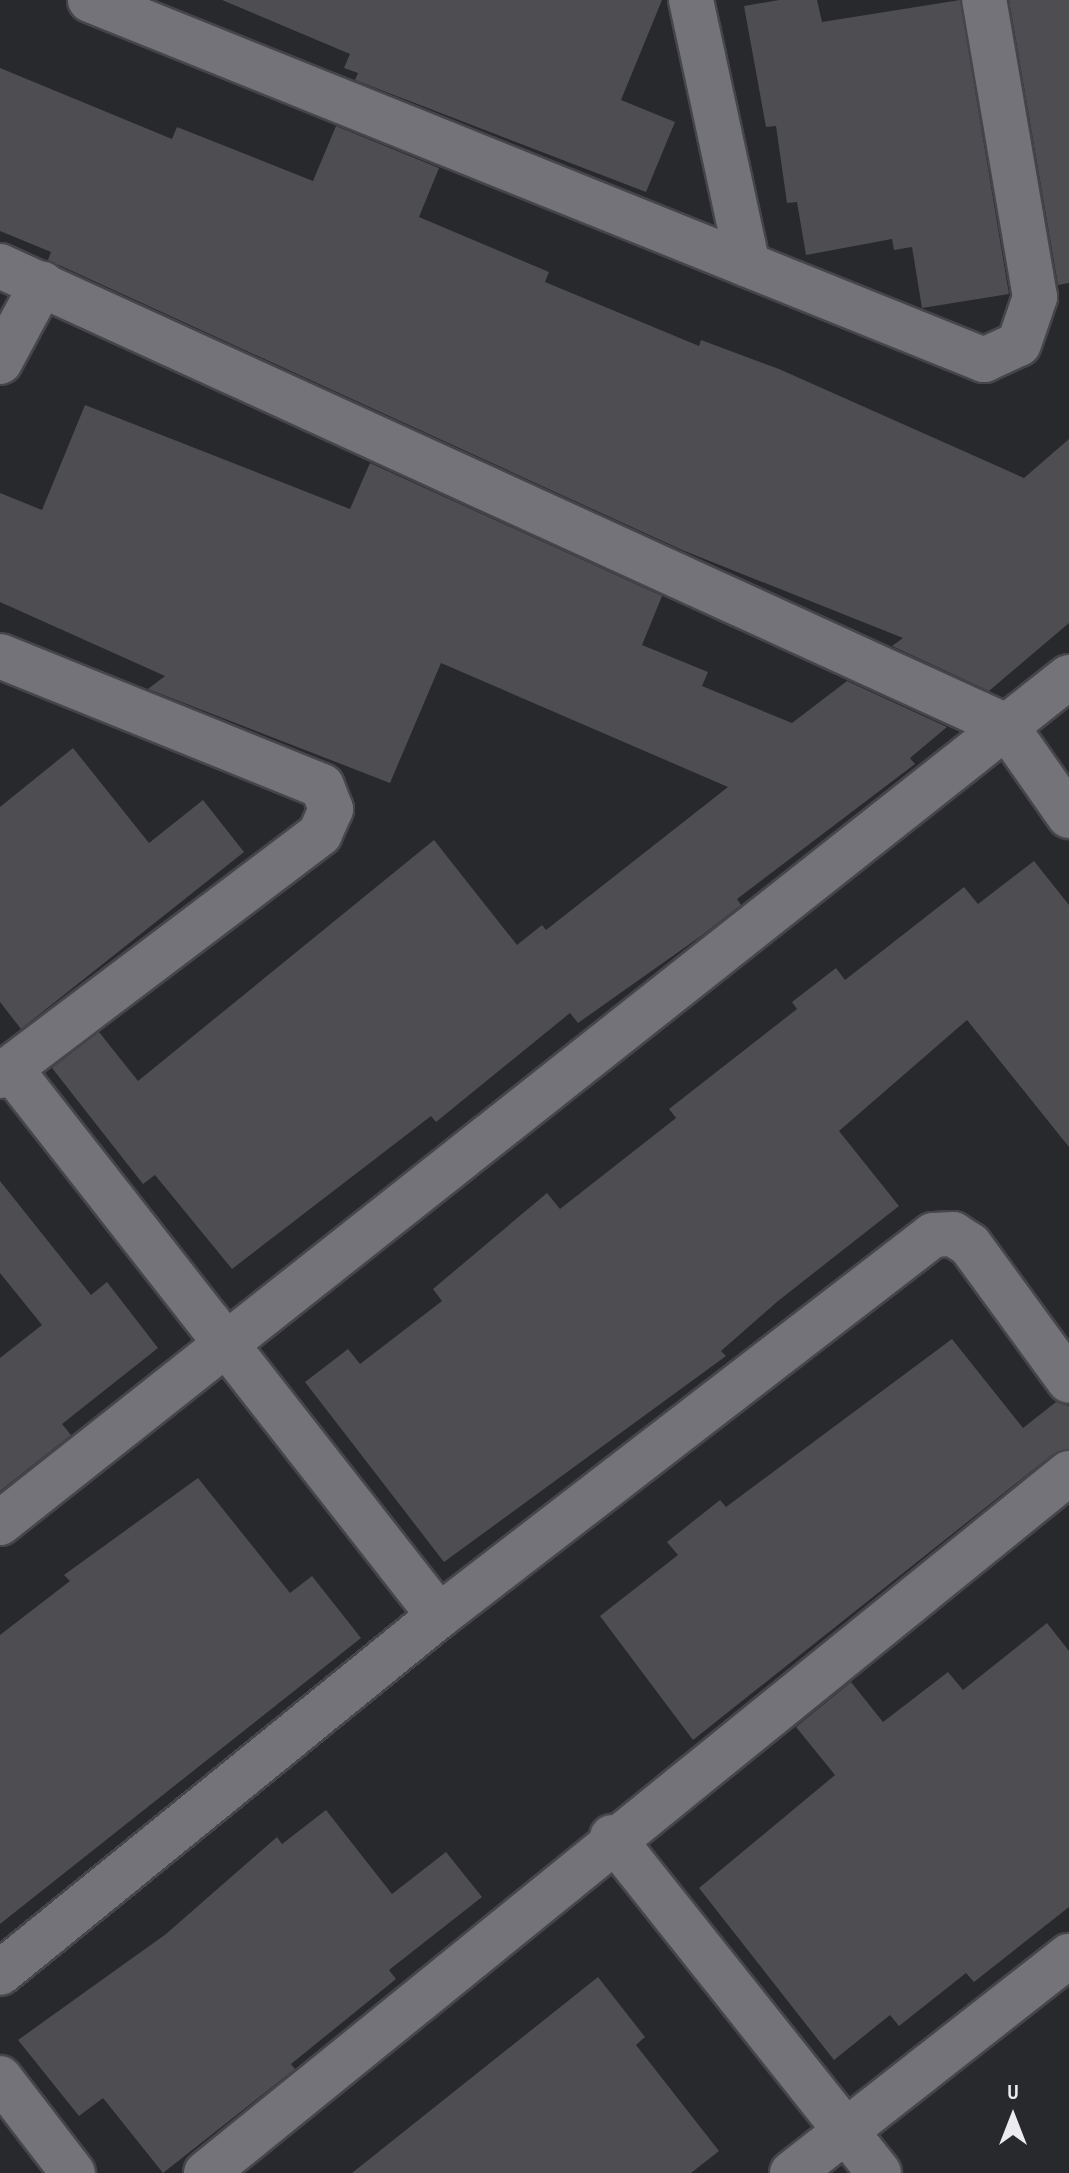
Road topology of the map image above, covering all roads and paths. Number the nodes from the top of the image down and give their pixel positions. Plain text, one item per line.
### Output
1 (90, 0) edge
2 (691, 0) edge
3 (984, 0) edge
4 (748, 265) junction
5 (0, 266) edge
6 (42, 284) junction
7 (0, 362) edge
8 (10, 672) edge
9 (1069, 677) edge
10 (1006, 726) junction
11 (1069, 816) edge
12 (5, 1072) edge
13 (224, 1345) junction
14 (1069, 1381) edge
15 (1069, 1473) edge
16 (0, 1523) edge
17 (439, 1616) junction
18 (612, 1837) junction
19 (1069, 1956) edge
20 (0, 1973) edge
21 (0, 2078) edge
22 (846, 2131) junction
23 (73, 2173) edge
24 (206, 2173) edge
25 (792, 2173) edge
26 (879, 2173) edge

1 - 4 street
2 - 4 street
3 - 4 street
5 - 6 street
6 - 7 street
6 - 10 street
8 - 12 street
9 - 10 street
10 - 11 street
10 - 13 street
12 - 13 street
13 - 16 street
13 - 17 street
14 - 17 street
15 - 18 street
17 - 20 street
18 - 22 street
18 - 24 street
19 - 22 street
21 - 23 street
22 - 25 street
22 - 26 street

